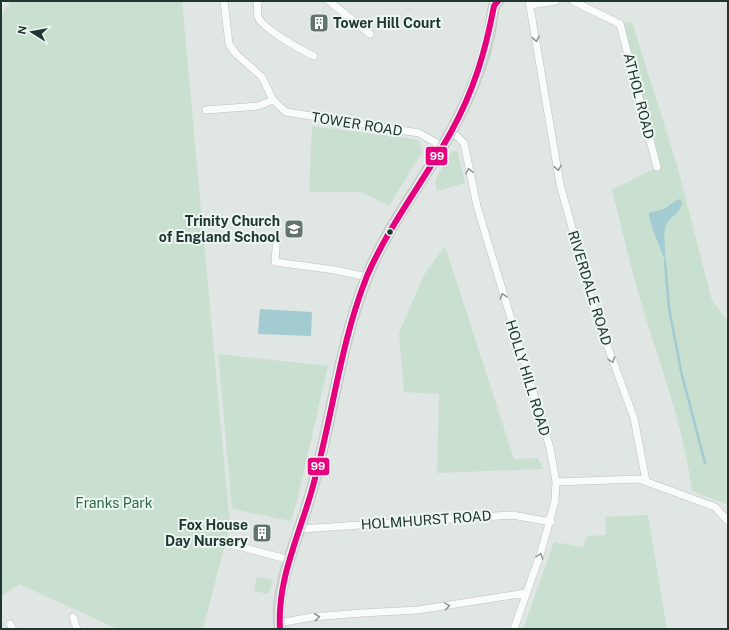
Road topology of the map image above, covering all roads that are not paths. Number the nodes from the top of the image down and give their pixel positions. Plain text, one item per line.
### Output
1 (224, 1) edge
2 (258, 1) edge
3 (330, 1) edge
4 (497, 1) edge
5 (556, 1) edge
6 (573, 1) edge
7 (530, 3) edge
8 (370, 34) dead end
9 (314, 56) dead end
10 (273, 100) junction
11 (206, 110) dead end
12 (451, 131) junction
13 (442, 146) junction
14 (657, 167) dead end
15 (277, 235) dead end
16 (367, 277) junction
17 (646, 481) junction
18 (556, 482) junction
19 (728, 521) edge
20 (551, 522) junction
21 (300, 529) junction
22 (234, 545) dead end
23 (290, 560) junction
24 (526, 593) junction
25 (73, 617) dead end
26 (279, 626) edge
27 (77, 629) edge
28 (514, 629) edge

1 - 10 street, TOWER ROAD
2 - 9 street
3 - 8 street
4 - 12 main road
5 - 7 street
6 - 14 street, ATHOL ROAD
7 -> 17 street, RIVERDALE ROAD
10 - 11 street
10 - 13 street, TOWER ROAD
12 - 13 main road
18 -> 12 street, HOLLY HILL ROAD
13 - 16 main road
15 - 16 street
16 - 21 main road
17 - 18 street
17 - 19 street
18 - 20 street, HOLLY HILL ROAD
20 - 21 street, HOLMHURST ROAD
24 -> 20 street, HOLLY HILL ROAD
21 - 23 main road
22 - 23 street
23 - 26 main road
26 -> 24 street
24 - 28 street, HOLLY HILL ROAD
25 - 27 street

